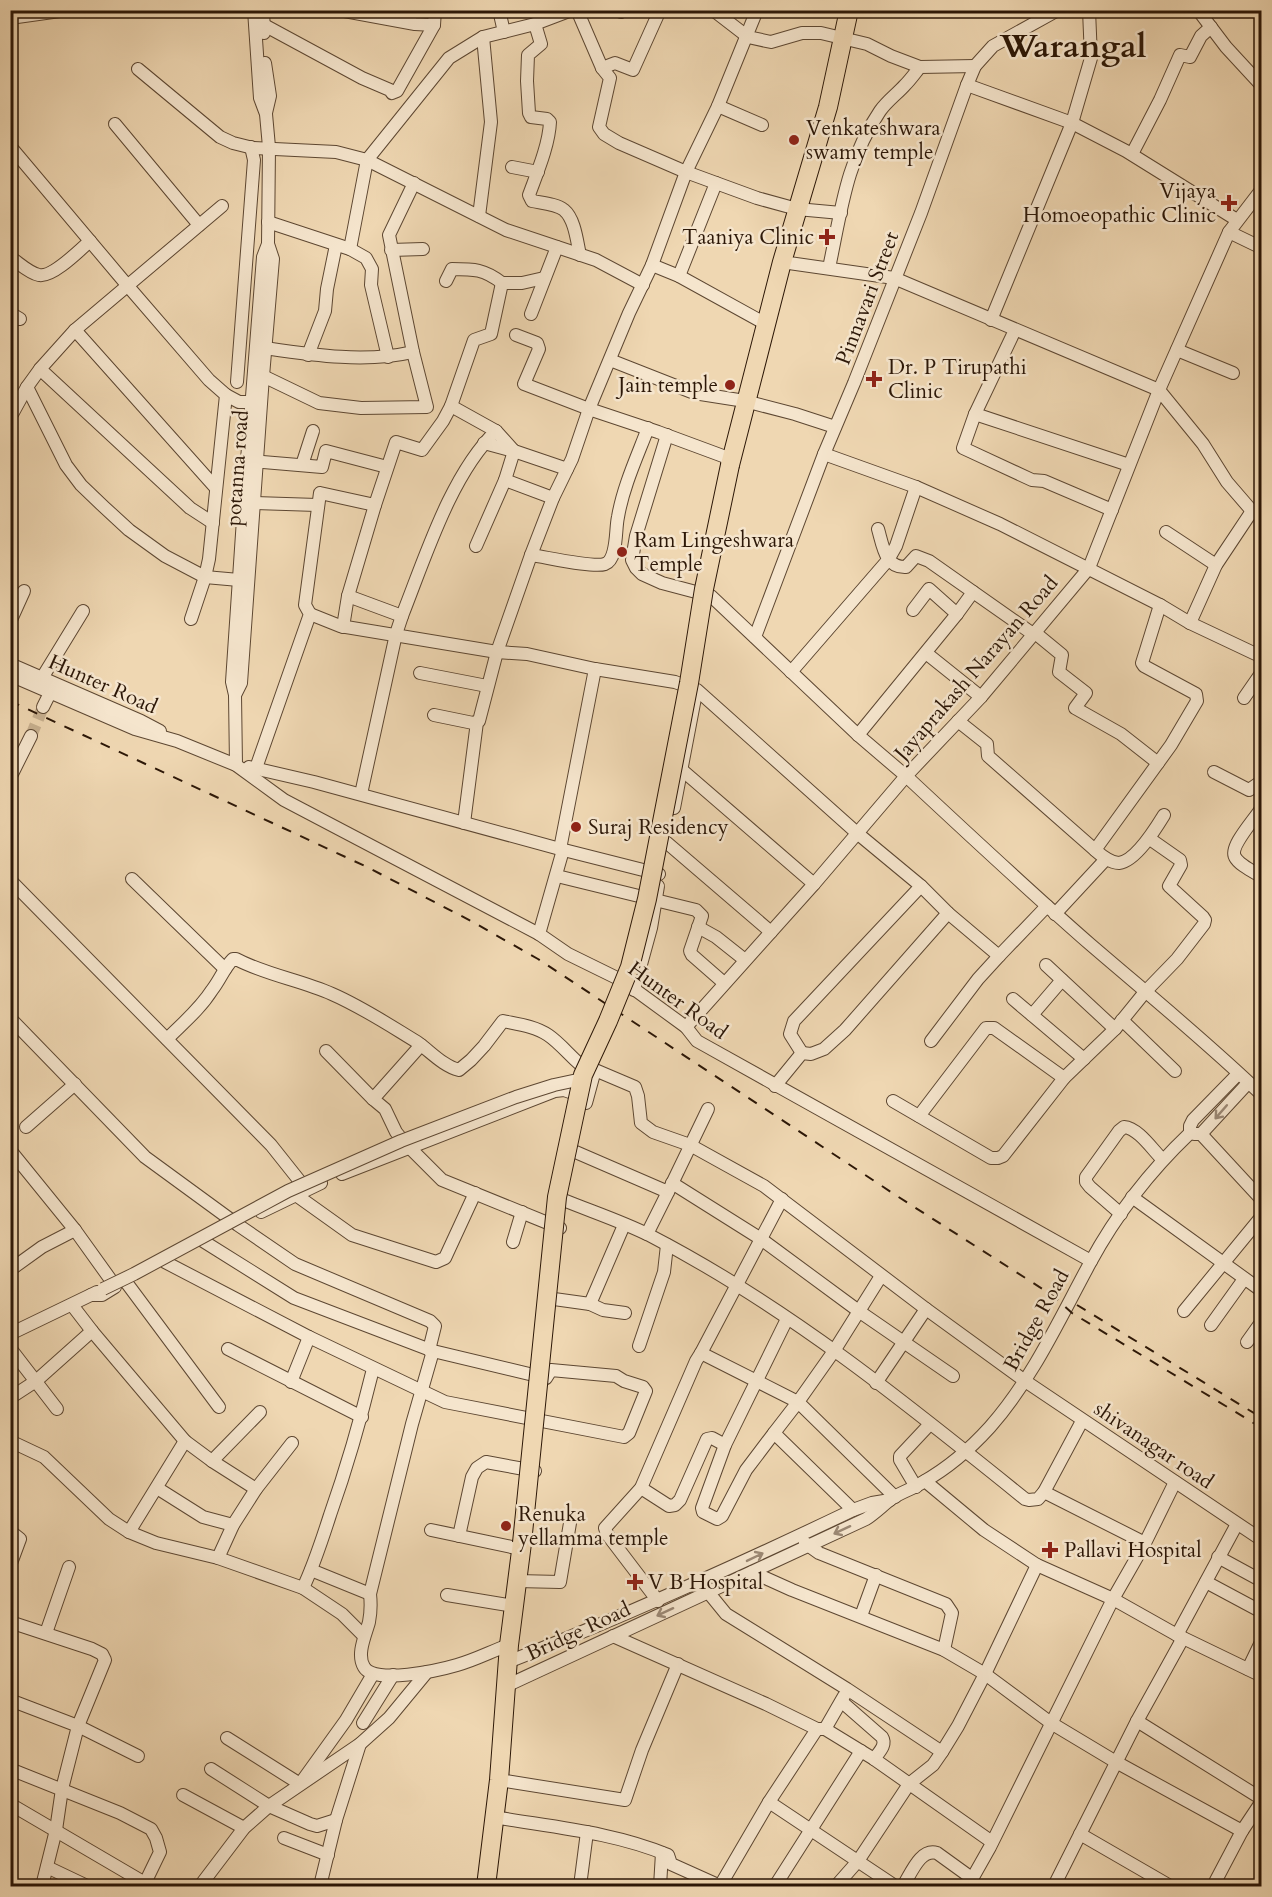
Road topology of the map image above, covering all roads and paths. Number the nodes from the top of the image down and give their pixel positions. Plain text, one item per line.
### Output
1 (67, 10) edge
2 (254, 10) edge
3 (263, 10) edge
4 (339, 10) edge
5 (435, 10) edge
6 (499, 10) edge
7 (572, 10) edge
8 (577, 10) edge
9 (660, 10) edge
10 (713, 10) edge
11 (758, 10) edge
12 (849, 10) edge
13 (1058, 10) edge
14 (1089, 10) edge
15 (1198, 10) edge
16 (364, 13) edge
17 (400, 16) edge
18 (10, 18) edge
19 (535, 24) junction
20 (264, 25) junction
21 (434, 25) junction
22 (1211, 27) junction
23 (504, 32) junction
24 (748, 37) junction
25 (483, 38) junction
26 (841, 39) junction
27 (975, 66) junction
28 (920, 67) junction
29 (602, 68) junction
30 (138, 69) dead end
31 (967, 85) junction
32 (1262, 86) edge
33 (718, 106) junction
34 (266, 114) junction
35 (1072, 123) junction
36 (116, 124) dead end
37 (762, 125) dead end
38 (258, 148) junction
39 (13, 153) edge
40 (1132, 154) junction
41 (367, 160) junction
42 (512, 167) dead end
43 (538, 172) junction
44 (686, 172) junction
45 (414, 183) junction
46 (716, 183) junction
47 (1262, 189) edge
48 (222, 206) dead end
49 (797, 209) junction
50 (841, 213) junction
51 (479, 216) junction
52 (1237, 220) junction
53 (268, 222) junction
54 (199, 225) junction
55 (1229, 232) junction
56 (90, 242) junction
57 (268, 244) junction
58 (336, 245) junction
59 (556, 247) junction
60 (1262, 248) edge
61 (350, 249) junction
62 (423, 249) dead end
63 (391, 250) junction
64 (580, 255) junction
65 (10, 257) edge
66 (782, 262) junction
67 (652, 265) junction
68 (396, 266) junction
69 (829, 268) junction
70 (372, 269) junction
71 (679, 276) junction
72 (544, 278) junction
73 (894, 278) junction
74 (446, 282) dead end
75 (502, 282) junction
76 (127, 285) junction
77 (643, 285) junction
78 (531, 314) dead end
79 (991, 320) junction
80 (766, 324) junction
81 (75, 330) junction
82 (1015, 330) junction
83 (516, 335) dead end
84 (265, 348) junction
85 (1177, 350) junction
86 (413, 352) junction
87 (308, 355) junction
88 (388, 357) junction
89 (610, 360) junction
90 (40, 369) junction
91 (1233, 373) dead end
92 (263, 376) junction
93 (237, 382) dead end
94 (27, 387) junction
95 (1159, 390) junction
96 (226, 395) junction
97 (745, 401) junction
98 (245, 402) junction
99 (451, 406) junction
100 (428, 407) junction
101 (589, 409) junction
102 (975, 414) junction
103 (10, 418) edge
104 (443, 421) junction
105 (835, 427) junction
106 (648, 428) junction
107 (313, 431) dead end
108 (496, 431) junction
109 (667, 435) junction
110 (484, 443) junction
111 (514, 451) junction
112 (824, 454) junction
113 (252, 461) junction
114 (730, 462) junction
115 (302, 465) junction
116 (1130, 465) junction
117 (387, 467) junction
118 (567, 469) junction
119 (505, 480) junction
120 (215, 487) junction
121 (916, 487) junction
122 (553, 498) junction
123 (255, 503) junction
124 (317, 505) junction
125 (375, 505) junction
126 (1112, 510) junction
127 (1258, 512) edge
128 (213, 523) junction
129 (878, 529) dead end
130 (1166, 532) dead end
131 (476, 546) dead end
132 (531, 555) junction
133 (888, 560) junction
134 (1216, 565) junction
135 (1089, 568) junction
136 (205, 577) junction
137 (233, 580) junction
138 (24, 591) dead end
139 (973, 592) junction
140 (348, 596) junction
141 (711, 596) junction
142 (1160, 605) junction
143 (913, 610) dead end
144 (83, 611) dead end
145 (310, 614) junction
146 (957, 614) junction
147 (402, 616) junction
148 (191, 619) dead end
149 (10, 622) edge
150 (1190, 623) junction
151 (343, 627) junction
152 (1033, 633) junction
153 (396, 634) junction
154 (755, 637) junction
155 (497, 652) junction
156 (926, 653) junction
157 (1262, 657) edge
158 (10, 664) edge
159 (596, 669) junction
160 (791, 672) junction
161 (1262, 672) edge
162 (420, 673) dead end
163 (10, 675) edge
164 (42, 678) junction
165 (487, 686) junction
166 (697, 690) junction
167 (50, 693) junction
168 (236, 695) junction
169 (981, 697) junction
170 (1244, 698) dead end
171 (43, 707) tunnel mouth
172 (434, 715) dead end
173 (958, 721) junction
174 (477, 722) junction
175 (858, 735) junction
176 (31, 736) tunnel mouth
177 (177, 741) junction
178 (1158, 763) junction
179 (232, 764) junction
180 (256, 768) junction
181 (682, 770) junction
182 (1214, 772) dead end
183 (906, 776) junction
184 (10, 778) edge
185 (1262, 781) edge
186 (1249, 790) junction
187 (361, 794) junction
188 (1262, 800) edge
189 (1262, 807) edge
190 (1164, 815) dead end
191 (464, 823) junction
192 (857, 833) junction
193 (1150, 839) junction
194 (666, 842) junction
195 (562, 850) junction
196 (1095, 850) junction
197 (1106, 860) junction
198 (660, 874) junction
199 (557, 876) junction
200 (1262, 877) edge
201 (132, 879) dead end
202 (10, 880) edge
203 (814, 884) junction
204 (921, 886) junction
205 (656, 901) junction
206 (1051, 910) junction
207 (948, 913) junction
208 (698, 927) junction
209 (771, 932) junction
210 (539, 934) junction
211 (999, 956) junction
212 (745, 960) junction
213 (1046, 965) dead end
214 (225, 969) junction
215 (1062, 980) junction
216 (724, 983) junction
217 (634, 990) junction
218 (1145, 992) junction
219 (1013, 999) dead end
220 (1032, 1015) junction
221 (10, 1018) edge
222 (1119, 1024) junction
223 (686, 1027) junction
224 (167, 1039) junction
225 (931, 1041) dead end
226 (421, 1045) junction
227 (326, 1051) dead end
228 (802, 1053) junction
229 (1084, 1059) junction
230 (1175, 1071) dead end
231 (589, 1074) junction
232 (1238, 1074) junction
233 (1064, 1078) junction
234 (75, 1084) junction
235 (775, 1086) junction
236 (1256, 1086) edge
237 (587, 1098) junction
238 (373, 1099) junction
239 (893, 1101) dead end
240 (708, 1109) dead end
241 (919, 1116) junction
242 (26, 1127) dead end
243 (1195, 1133) junction
244 (690, 1145) junction
245 (409, 1148) junction
246 (10, 1150) edge
247 (571, 1150) junction
248 (1162, 1159) junction
249 (670, 1187) junction
250 (301, 1192) junction
251 (475, 1193) junction
252 (1132, 1197) junction
253 (561, 1198) junction
254 (782, 1199) junction
255 (1262, 1200) edge
256 (522, 1212) junction
257 (1122, 1214) junction
258 (1262, 1216) edge
259 (238, 1225) junction
260 (624, 1225) junction
261 (561, 1228) junction
262 (75, 1230) junction
263 (647, 1234) junction
264 (761, 1239) junction
265 (203, 1241) junction
266 (513, 1242) dead end
267 (667, 1245) junction
268 (1091, 1261) junction
269 (165, 1262) junction
270 (1222, 1263) junction
271 (10, 1270) edge
272 (881, 1276) junction
273 (1244, 1279) junction
274 (114, 1284) junction
275 (737, 1285) junction
276 (1262, 1291) edge
277 (91, 1295) junction
278 (554, 1299) junction
279 (72, 1305) junction
280 (590, 1305) junction
281 (926, 1309) junction
282 (1184, 1311) dead end
283 (860, 1312) junction
284 (625, 1313) dead end
285 (787, 1319) junction
286 (1262, 1321) edge
287 (1211, 1325) dead end
288 (92, 1331) junction
289 (10, 1334) edge
290 (309, 1337) junction
291 (903, 1342) junction
292 (1247, 1342) dead end
293 (639, 1346) dead end
294 (10, 1348) edge
295 (228, 1349) dead end
296 (431, 1350) junction
297 (834, 1351) junction
298 (701, 1353) junction
299 (373, 1369) junction
300 (953, 1376) dead end
301 (546, 1378) junction
302 (36, 1381) junction
303 (758, 1381) junction
304 (1025, 1381) junction
305 (291, 1382) junction
306 (876, 1383) junction
307 (422, 1392) junction
308 (10, 1398) edge
309 (798, 1402) junction
310 (219, 1407) dead end
311 (57, 1409) dead end
312 (260, 1412) dead end
313 (362, 1417) junction
314 (543, 1421) junction
315 (1082, 1421) junction
316 (930, 1424) junction
317 (774, 1433) junction
318 (10, 1441) edge
319 (185, 1442) junction
320 (292, 1443) dead end
321 (725, 1445) junction
322 (965, 1451) junction
323 (212, 1461) junction
324 (537, 1472) junction
325 (1175, 1482) junction
326 (920, 1484) junction
327 (157, 1488) junction
328 (641, 1488) junction
329 (256, 1489) junction
330 (1044, 1492) junction
331 (893, 1498) junction
332 (853, 1510) junction
333 (570, 1523) dead end
334 (1237, 1524) junction
335 (233, 1525) junction
336 (430, 1530) dead end
337 (10, 1531) edge
338 (129, 1532) junction
339 (459, 1536) junction
340 (797, 1537) junction
341 (1262, 1540) edge
342 (1145, 1543) junction
343 (808, 1546) junction
344 (1218, 1557) junction
345 (218, 1558) junction
346 (520, 1559) junction
347 (1037, 1565) junction
348 (10, 1566) edge
349 (69, 1568) dead end
350 (311, 1570) junction
351 (752, 1572) junction
352 (876, 1575) junction
353 (1262, 1581) edge
354 (1206, 1582) junction
355 (704, 1587) junction
356 (303, 1588) junction
357 (370, 1594) junction
358 (447, 1595) dead end
359 (1113, 1599) junction
360 (658, 1601) junction
361 (514, 1606) junction
362 (1262, 1612) edge
363 (861, 1616) junction
364 (10, 1622) edge
365 (46, 1633) junction
366 (364, 1636) junction
367 (612, 1636) junction
368 (1180, 1637) junction
369 (1262, 1640) edge
370 (944, 1650) junction
371 (509, 1654) junction
372 (678, 1664) junction
373 (1248, 1669) junction
374 (427, 1672) junction
375 (373, 1674) junction
376 (985, 1674) junction
377 (393, 1675) junction
378 (1262, 1676) edge
379 (506, 1686) junction
380 (847, 1689) junction
381 (10, 1700) edge
382 (842, 1702) junction
383 (1137, 1721) junction
384 (363, 1723) dead end
385 (1051, 1723) junction
386 (78, 1726) junction
387 (821, 1729) junction
388 (227, 1738) dead end
389 (360, 1744) junction
390 (861, 1751) junction
391 (942, 1752) junction
392 (138, 1756) dead end
393 (874, 1759) junction
394 (1116, 1762) junction
395 (10, 1768) edge
396 (211, 1769) dead end
397 (499, 1780) junction
398 (300, 1784) junction
399 (909, 1784) junction
400 (62, 1788) junction
401 (183, 1795) dead end
402 (1262, 1800) edge
403 (769, 1802) junction
404 (269, 1806) junction
405 (12, 1807) edge
406 (494, 1817) junction
407 (336, 1820) junction
408 (244, 1828) junction
409 (812, 1829) junction
410 (56, 1830) junction
411 (587, 1832) junction
412 (1242, 1832) junction
413 (1080, 1834) junction
414 (284, 1838) dead end
415 (992, 1842) junction
416 (662, 1853) junction
417 (328, 1855) junction
418 (858, 1861) junction
419 (47, 1867) junction
420 (971, 1883) edge
421 (148, 1885) edge
422 (204, 1885) edge
423 (720, 1886) edge
424 (42, 1887) edge
425 (87, 1887) edge
426 (320, 1887) edge
427 (486, 1887) edge
428 (580, 1887) edge
429 (660, 1887) edge
430 (775, 1887) edge
431 (836, 1887) edge
432 (894, 1887) edge
433 (903, 1887) edge
434 (1054, 1887) edge
435 (1170, 1887) edge
436 (1213, 1887) edge

1 - 18 street
2 - 34 street, potanna road
3 - 20 street, potanna road
4 - 16 street
5 - 21 street
6 - 23 street
7 - 19 street
8 - 29 street
9 - 29 street
10 - 24 street
11 - 24 street
12 - 26 highway
13 - 27 street, Pinnavari Street
14 - 35 street
15 - 22 street
16 - 17 street
17 - 21 street
19 - 23 street
19 - 43 street
20 - 21 street
20 - 34 street, potanna road
22 - 32 street
22 - 40 street
23 - 25 street
24 - 26 street
24 - 33 street
25 - 41 street
25 - 51 street
26 - 28 street
26 - 49 highway
27 - 28 street
27 - 31 street, Pinnavari Street
28 - 50 street
29 - 44 street
30 - 38 street
31 - 35 street
31 - 73 street, Pinnavari Street
33 - 37 street
33 - 44 street
34 - 38 street, potanna road
35 - 40 street
35 - 79 street
36 - 54 street
38 - 41 street
38 - 53 street, potanna road
38 - 93 street
39 - 56 street
40 - 52 street
41 - 45 street
41 - 61 street
42 - 43 street
43 - 64 street
44 - 46 street
44 - 67 street
45 - 51 street
45 - 63 street
46 - 49 street
46 - 71 street
47 - 52 street, Jayaprakash Narayan Road
48 - 54 street
49 - 50 street
49 - 66 highway
50 - 69 street
51 - 59 street
52 - 55 street, Jayaprakash Narayan Road
53 - 57 street, potanna road
53 - 58 street
54 - 76 street
55 - 60 street
55 - 85 street, Jayaprakash Narayan Road
56 - 65 street
56 - 76 street
57 - 84 street, potanna road
57 - 98 street, potanna road
58 - 61 street
58 - 87 street
59 - 64 street
59 - 72 street
61 - 70 street
62 - 63 street
63 - 68 street
64 - 77 street
66 - 69 street
66 - 80 highway
67 - 71 street
67 - 77 street
68 - 70 street
68 - 86 street
69 - 73 street
70 - 88 street
71 - 80 street
72 - 75 street
72 - 78 street
73 - 79 street
73 - 105 street, Pinnavari Street
74 - 75 street
75 - 99 street
76 - 81 street
76 - 96 street
77 - 89 street
79 - 82 street
80 - 97 highway
81 - 90 street
81 - 120 street
82 - 95 street
82 - 102 street
83 - 101 street
84 - 87 street
84 - 92 street, potanna road
85 - 91 street
85 - 95 street, Jayaprakash Narayan Road
86 - 88 street
86 - 100 street
87 - 88 street
89 - 97 street
89 - 101 street
90 - 94 street
90 - 128 street
92 - 100 street
92 - 113 street, potanna road
94 - 103 street
94 - 136 street
95 - 116 street, Jayaprakash Narayan Road
95 - 127 street
96 - 98 street
96 - 120 street
97 - 105 street
97 - 114 highway
98 - 113 street, potanna road
99 - 104 street
99 - 108 street
100 - 104 street
101 - 106 street
101 - 118 street
102 - 116 street
102 - 126 street
104 - 117 street
105 - 112 street, Pinnavari Street
106 - 109 street
106 - 132 street
107 - 115 street
108 - 110 street
108 - 111 street
109 - 114 street
109 - 141 street
110 - 111 street
110 - 147 street
111 - 118 street
111 - 119 street
112 - 121 street
112 - 154 street, Pinnavari Street
113 - 115 street
113 - 123 street, potanna road
113 - 137 street, potanna road
114 - 231 highway, bridge
115 - 117 street
116 - 126 street, Jayaprakash Narayan Road
117 - 125 street
118 - 122 street
119 - 122 street
119 - 131 street
120 - 128 street
121 - 133 street
121 - 135 street
122 - 132 street
123 - 124 street
123 - 168 street, potanna road
124 - 125 street
124 - 145 street
125 - 140 street
126 - 135 street, Jayaprakash Narayan Road
127 - 134 street
128 - 136 street
129 - 133 street
130 - 134 street
132 - 155 street
133 - 139 street
133 - 160 street
134 - 150 street
135 - 142 street
135 - 152 street, Jayaprakash Narayan Road
136 - 137 street
136 - 148 street
137 - 168 street, potanna road
138 - 149 street
139 - 146 street
139 - 152 street
140 - 147 street
140 - 151 street
141 - 154 street
141 - 166 street
142 - 150 street
142 - 178 street
143 - 146 street
144 - 164 street
145 - 151 street
145 - 180 street
146 - 156 street
147 - 153 street
150 - 157 street
151 - 153 street
152 - 169 street, Jayaprakash Narayan Road
152 - 178 street
153 - 155 street
153 - 187 street
154 - 160 street
155 - 159 street
155 - 165 street
156 - 169 street
156 - 175 street
158 - 164 street, Hunter Road
159 - 166 street
159 - 195 street
160 - 175 street
161 - 170 street
162 - 165 street
163 - 167 street, Hunter Road
164 - 177 street, Hunter Road
165 - 174 street
166 - 181 street
166 - 192 street
167 - 171 street
167 - 177 street, Hunter Road
168 - 179 street, potanna road
169 - 173 street, Jayaprakash Narayan Road
172 - 174 street
173 - 183 street, Jayaprakash Narayan Road
173 - 196 street
174 - 191 street
175 - 183 street
176 - 184 street
177 - 179 street, Hunter Road
178 - 196 street
179 - 180 street
179 - 210 street, Hunter Road
180 - 187 street
181 - 194 street
181 - 203 street
182 - 186 street
183 - 192 street
183 - 206 street, Jayaprakash Narayan Road
185 - 186 street
186 - 188 street
187 - 191 street
189 - 200 street
190 - 193 street
191 - 195 street
192 - 203 street
192 - 204 street
193 - 197 street
193 - 218 street
194 - 198 street
194 - 209 street
195 - 198 street
195 - 199 street
196 - 197 street
197 - 206 street
198 - 205 street
199 - 205 street
199 - 210 street
201 - 214 street
202 - 224 street
203 - 209 street
204 - 207 street
204 - 228 street
205 - 208 street
205 - 217 street
206 - 211 street
206 - 218 street, Jayaprakash Narayan Road
207 - 211 street
207 - 228 street
208 - 212 street
208 - 216 street
209 - 212 street
210 - 217 street, Hunter Road
211 - 225 street
212 - 216 street
213 - 215 street
214 - 224 street
214 - 226 street
215 - 220 street
215 - 222 street
216 - 223 street
217 - 223 street, Hunter Road
218 - 222 street
218 - 232 street, Jayaprakash Narayan Road
219 - 220 street
220 - 229 street
221 - 234 street
222 - 229 street
222 - 230 street
223 - 235 street, Hunter Road
224 - 250 street
226 - 231 street
226 - 238 street
227 - 238 street
228 - 235 street
229 - 233 street
231 - 237 street
231 - 244 street, shivanagar road
231 - 274 street, bridge
231 - 346 highway, bridge
232 - 236 street, Jayaprakash Narayan Road
232 - 243 street
233 - 241 street
233 - 241 street
234 - 242 street
234 - 259 street
235 - 268 street, Hunter Road
236 -> 243 street
237 - 245 street
237 - 247 street
238 - 245 street
239 - 241 street
240 - 244 street
243 - 248 street, Bridge Road
243 - 255 street
244 - 249 street
244 - 254 street, shivanagar road
245 - 250 street
245 - 251 street
246 - 262 street
247 - 249 street
247 - 253 street
248 - 252 street, Bridge Road
248 - 257 street
249 - 263 street
249 - 264 street
250 - 251 street
250 - 259 street
251 - 256 street
252 - 257 street, Bridge Road
252 - 270 street
253 - 260 street
253 - 261 street
254 - 264 street
254 - 272 street, shivanagar road
256 - 261 street
256 - 266 street
257 - 268 street, Bridge Road
258 - 270 street
259 - 265 street
259 - 296 street
260 - 263 street
260 - 280 street
261 - 278 street
262 - 271 street
262 - 274 street
263 - 267 street
264 - 275 street
264 - 283 street
265 - 269 street
265 - 296 street
267 - 275 street
267 - 293 street
268 - 304 street, Bridge Road
269 - 274 street
269 - 290 street
270 - 273 street
270 - 282 street
272 - 281 street, shivanagar road
272 - 283 street
273 - 276 street
273 - 287 street
274 - 277 street
274 - 277 street
274 - 310 street
275 - 285 street
275 - 298 street
277 - 279 street
278 - 280 street
278 - 301 street
279 - 288 street
279 - 289 street
280 - 284 street
281 - 291 street
281 - 304 street, shivanagar road
283 - 291 street
283 - 297 street
285 - 297 street
285 - 303 street
286 - 292 street
288 - 302 street
288 - 319 street
290 - 299 street
290 - 305 street
291 - 300 street
291 - 306 street
294 - 302 street
295 - 305 street
296 - 301 street
296 - 307 street
297 - 306 street
297 - 309 street
298 - 303 street
298 - 328 street
299 - 307 street
299 - 313 street
301 - 314 street
301 - 314 street
302 - 308 street
302 - 311 street
303 - 309 street
303 - 321 street
304 - 315 street, shivanagar road
304 - 322 street, Bridge Road
305 - 313 street
306 - 316 street
307 - 314 street
307 - 357 street
309 - 317 street
309 - 331 street
312 - 323 street
313 - 350 street
314 - 324 street
315 - 325 street, shivanagar road
315 - 330 street
316 - 322 street
316 - 326 street
317 - 321 street
317 - 332 street
318 - 338 street
319 - 323 street
319 - 327 street
320 - 329 street
321 - 328 street
322 - 326 street, Bridge Road
322 - 330 street
323 - 329 street
324 - 339 street
324 - 346 street
325 - 334 street, shivanagar road
325 - 342 street
326 - 331 street, Bridge Road
326 - 347 street
327 - 335 street
327 - 338 street
328 - 360 street
329 - 335 street
330 - 342 street
331 - 332 street, Bridge Road
331 -> 343 street, Bridge Road
332 - 340 street, Bridge Road
333 - 346 street
334 - 341 street, shivanagar road
334 - 344 street
335 - 345 street
336 - 339 street
337 - 348 street
338 - 345 street
339 - 346 street
340 - 343 street
355 -> 340 street, Bridge Road
342 - 359 street
343 - 351 street, Bridge Road
343 - 352 street
344 - 353 street
344 - 354 street
345 - 356 street
346 - 361 highway
347 - 359 street
347 - 376 street
349 - 365 street
350 - 356 street
350 - 357 street
351 - 355 street, Bridge Road
351 - 363 street
352 - 363 street
352 - 370 street
354 - 362 street
354 - 368 street
355 - 360 street, Bridge Road
355 -> 367 street, Bridge Road
355 - 380 street
356 - 366 street
357 - 366 street
358 - 361 street
359 - 368 street
359 - 385 street
360 - 371 street, Bridge Road
361 - 371 highway
363 - 370 street
364 - 365 street
365 - 386 street
366 - 375 street
367 - 372 street
367 - 379 street, Bridge Road
368 - 373 street
368 - 383 street
369 - 373 street
370 - 376 street
371 - 374 street, Bridge Road
371 - 379 highway
372 - 387 street
372 - 397 street
373 - 378 street
374 - 377 street, Bridge Road
374 - 389 street
375 - 377 street, Bridge Road
375 - 398 street
376 - 385 street
376 - 391 street
377 - 384 street
379 - 397 highway
380 - 382 street
380 - 391 street
381 - 386 street
382 - 387 street
382 - 393 street
383 - 394 street
383 - 402 street
385 - 394 street
385 - 415 street
386 - 392 street
386 - 400 street
387 - 390 street
387 - 403 street
388 - 398 street
389 - 398 street
389 - 407 street
390 - 393 street
390 - 409 street
391 - 399 street
393 - 399 street
394 - 412 street
394 - 413 street
395 - 400 street
396 - 404 street
397 - 406 highway
398 - 404 street
399 - 415 street
399 - 418 street
400 - 410 street
400 - 421 street
401 - 408 street
402 - 412 street
403 - 409 street
403 - 423 street
404 - 407 street
404 - 408 street
405 - 410 street
406 - 411 street
406 - 427 highway
407 - 417 street
408 - 422 street
409 - 418 street
409 - 430 street
410 - 419 street
410 - 421 street
411 - 416 street
411 - 428 street
412 - 436 street
413 - 434 street
413 - 435 street
414 - 417 street
415 - 420 street
416 - 423 street
416 - 429 street
417 - 426 street
418 - 431 street
418 - 432 street
419 - 424 street
419 - 425 street
420 - 433 street

